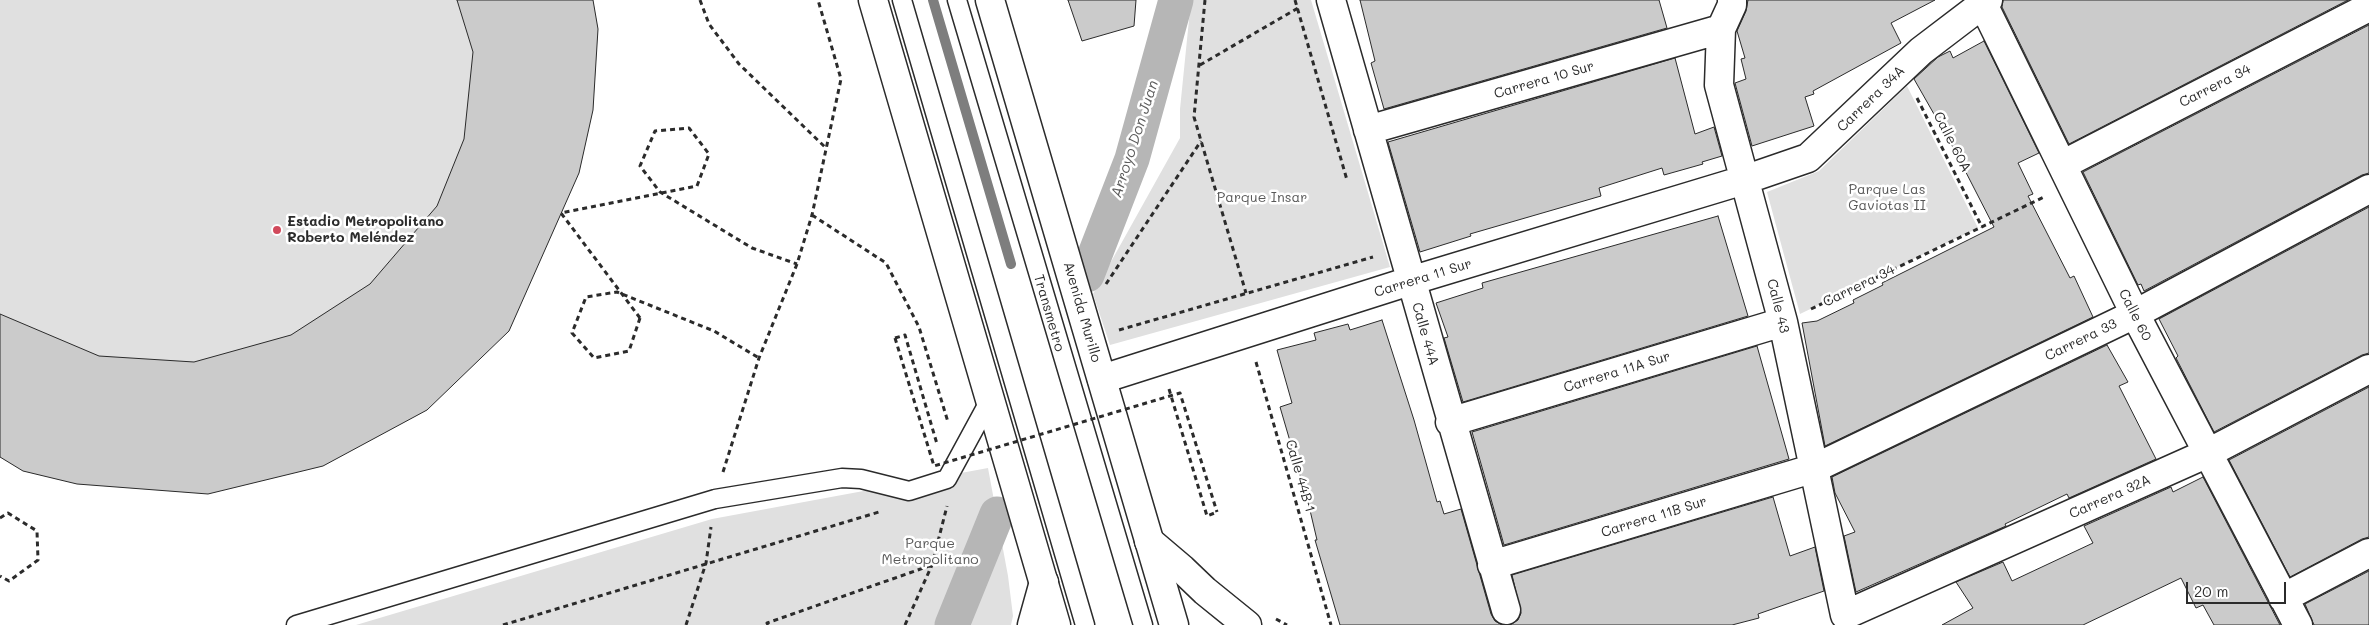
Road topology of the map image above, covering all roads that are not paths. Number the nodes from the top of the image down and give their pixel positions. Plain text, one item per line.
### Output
1 (873, 0) edge
2 (902, 0) edge
3 (958, 0) edge
4 (990, 0) edge
5 (1732, 0) edge
6 (1984, 1) edge
7 (1318, 2) edge
8 (2369, 7) edge
9 (1721, 29) junction
10 (1368, 130) junction
11 (2066, 175) junction
12 (1744, 180) junction
13 (2369, 189) edge
14 (1410, 281) junction
15 (2135, 314) junction
16 (1783, 322) junction
17 (2369, 369) edge
18 (1102, 379) junction
19 (991, 398) junction
20 (1450, 422) junction
21 (2208, 453) junction
22 (1815, 468) junction
23 (1148, 541) junction
24 (2369, 553) edge
25 (1492, 566) junction
26 (1044, 582) junction
27 (2283, 598) junction
28 (1506, 610) dead end
29 (1845, 615) joint
30 (1259, 620) edge
31 (296, 625) edge
32 (1032, 625) edge
33 (1056, 625) edge
34 (1085, 625) edge
35 (1143, 625) edge
36 (1174, 625) edge
37 (2298, 625) edge

1 - 19 main road
2 - 34 lane
3 - 35 lane, Transmetro
4 - 18 main road, Avenida Murillo
5 - 9 main road, Calle 43
6 - 11 main road, Calle 60
6 - 12 main road, Carrera 34A
7 - 10 main road, Calle 44A
8 - 11 main road, Carrera 34
9 - 10 main road, Carrera 10 Sur
9 - 12 main road, Calle 43
10 - 14 main road, Calle 44A
11 - 15 main road, Calle 60
12 - 14 main road, Carrera 11 Sur
12 - 16 main road, Calle 43
13 - 15 main road, Carrera 33
14 - 18 main road, Carrera 11 Sur
14 - 20 main road, Calle 44A
15 - 21 main road, Calle 60
15 - 22 main road, Carrera 33
16 - 20 main road, Carrera 11A Sur
16 - 22 main road, Calle 43
17 - 21 main road, Carrera 32A
18 - 23 main road, Avenida Murillo
19 - 26 main road
19 - 31 lane
20 - 25 main road, Calle 44A
21 - 27 main road, Calle 60
21 - 29 main road, Carrera 32A
22 - 25 main road, Carrera 11B Sur
22 - 29 main road, Calle 43
23 - 30 main road
23 - 36 main road, Avenida Murillo
24 - 27 main road
25 - 28 main road, Calle 44A
26 - 32 main road
26 - 33 main road
27 - 37 main road, Calle 60

